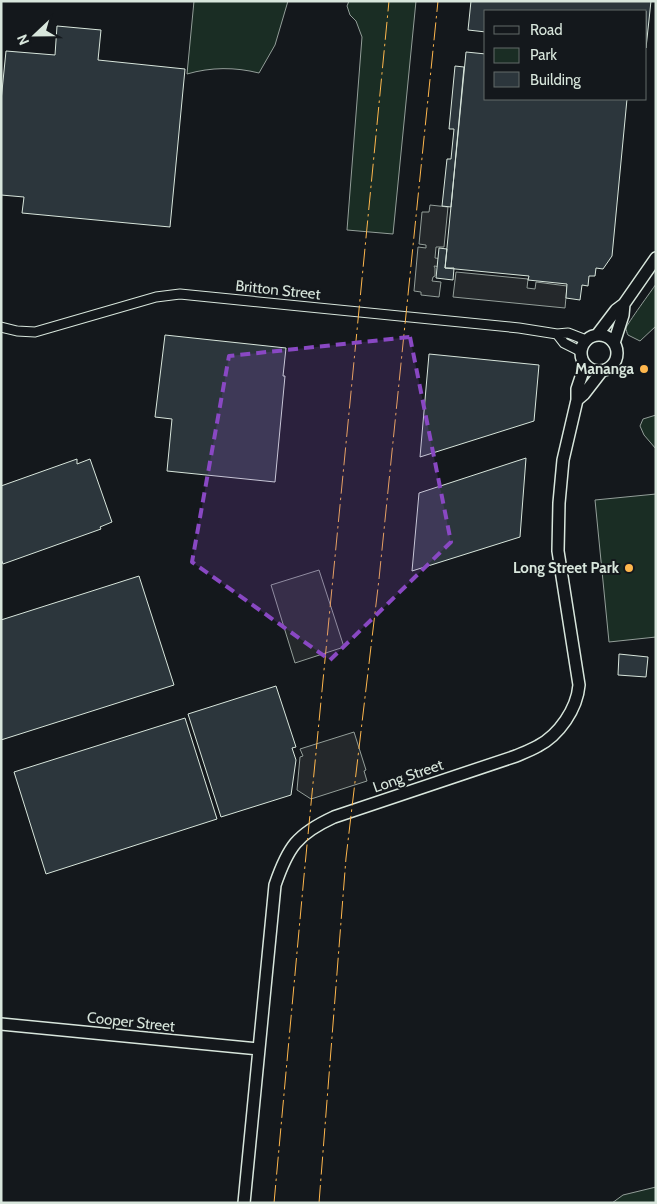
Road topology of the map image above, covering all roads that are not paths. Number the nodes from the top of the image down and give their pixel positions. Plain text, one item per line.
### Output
1 (656, 258) edge
2 (624, 304) junction
3 (1, 327) edge
4 (557, 334) junction
5 (597, 335) junction
6 (586, 340) junction
7 (614, 343) junction
8 (580, 351) junction
9 (585, 366) junction
10 (601, 372) junction
11 (577, 400) junction
12 (1, 1024) edge
13 (258, 1049) junction
14 (244, 1203) edge

1 - 2 street
2 - 5 street
2 - 7 street
3 - 4 street, Britton Street
4 - 6 street, Britton Street
4 - 8 street, Britton Street
5 - 6 street
5 - 7 street
6 - 8 street
7 - 10 street
8 - 9 street
9 - 10 street
9 - 11 street, Long Street
10 - 11 street, Long Street
11 - 13 street, Long Street
12 - 13 street, Cooper Street
13 - 14 street, Long Street

